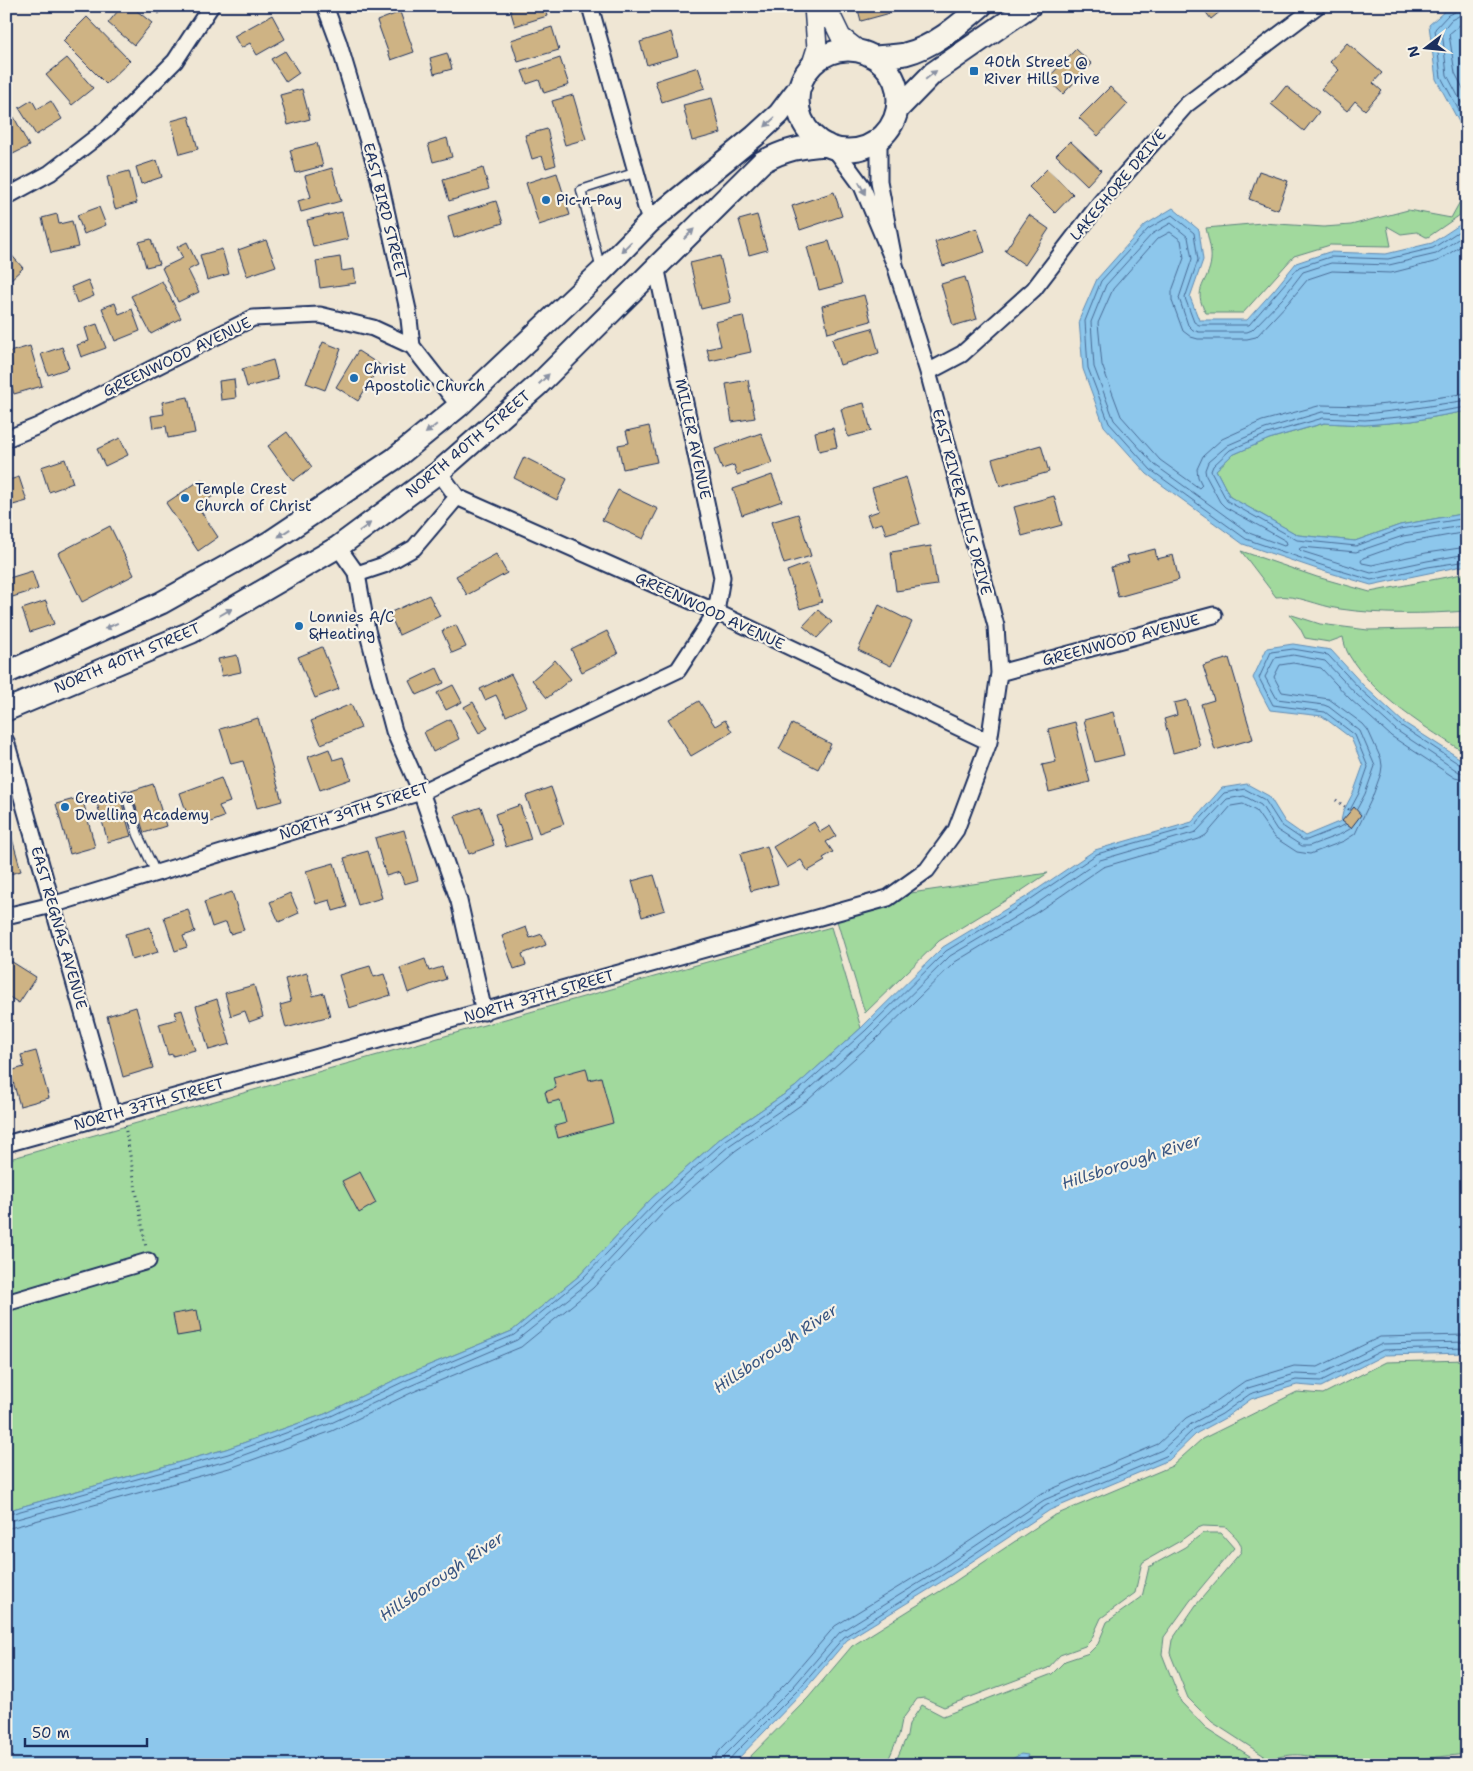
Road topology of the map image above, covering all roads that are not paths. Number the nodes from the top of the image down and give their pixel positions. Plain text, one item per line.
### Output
1 (211, 6) edge
2 (325, 6) edge
3 (590, 6) edge
4 (814, 6) edge
5 (826, 6) edge
6 (981, 6) edge
7 (1030, 6) edge
8 (1317, 6) edge
9 (867, 54) junction
10 (806, 76) junction
11 (897, 110) junction
12 (879, 139) junction
13 (831, 146) junction
14 (637, 172) junction
15 (6, 197) edge
16 (650, 222) junction
17 (895, 265) junction
18 (656, 266) junction
19 (601, 272) junction
20 (412, 346) junction
21 (928, 372) junction
22 (459, 406) junction
23 (6, 439) edge
24 (439, 472) junction
25 (457, 497) junction
26 (338, 547) junction
27 (357, 574) junction
28 (716, 612) junction
29 (1214, 614) dead end
30 (6, 672) edge
31 (998, 673) junction
32 (6, 710) edge
33 (6, 741) edge
34 (989, 742) junction
35 (421, 792) junction
36 (126, 795) dead end
37 (156, 873) junction
38 (52, 905) junction
39 (6, 916) edge
40 (484, 1012) junction
41 (117, 1113) junction
42 (6, 1144) edge
43 (148, 1261) road end
44 (6, 1303) edge

1 - 15 street
2 - 20 street, EAST BIRD STREET
3 - 14 street
4 - 10 street
5 - 9 street
6 - 9 main road
11 -> 7 main road
8 - 21 street, LAKESHORE DRIVE
9 - 10 main road
9 - 11 main road
10 - 13 main road
10 -> 16 main road
11 - 12 main road
12 - 13 main road
12 - 17 street, EAST RIVER HILLS DRIVE
13 -> 17 street, EAST RIVER HILLS DRIVE
18 -> 13 main road, NORTH 40TH STREET
14 - 16 street
14 - 19 lane
16 -> 19 main road
17 - 21 street, EAST RIVER HILLS DRIVE
24 -> 18 main road, NORTH 40TH STREET
18 - 28 street, MILLER AVENUE
19 - 22 main road
20 - 22 street
20 - 23 street, GREENWOOD AVENUE
21 - 31 street, EAST RIVER HILLS DRIVE
22 -> 30 main road
24 - 25 street
26 -> 24 main road, NORTH 40TH STREET
25 - 27 street
25 - 28 street, GREENWOOD AVENUE
26 - 27 street
32 -> 26 main road, NORTH 40TH STREET
27 - 35 street
28 - 34 street, GREENWOOD AVENUE
28 - 35 street, NORTH 39TH STREET
29 - 31 street, GREENWOOD AVENUE
31 - 34 street, EAST RIVER HILLS DRIVE
33 - 38 street, EAST REGNAS AVENUE
34 - 40 street, NORTH 37TH STREET
35 - 37 street, NORTH 39TH STREET
35 - 40 street
36 - 37 lane
37 - 38 street, NORTH 39TH STREET
38 - 39 street, NORTH 39TH STREET
38 - 41 street, EAST REGNAS AVENUE
40 - 41 street, NORTH 37TH STREET
41 - 42 street, NORTH 37TH STREET
43 - 44 street

